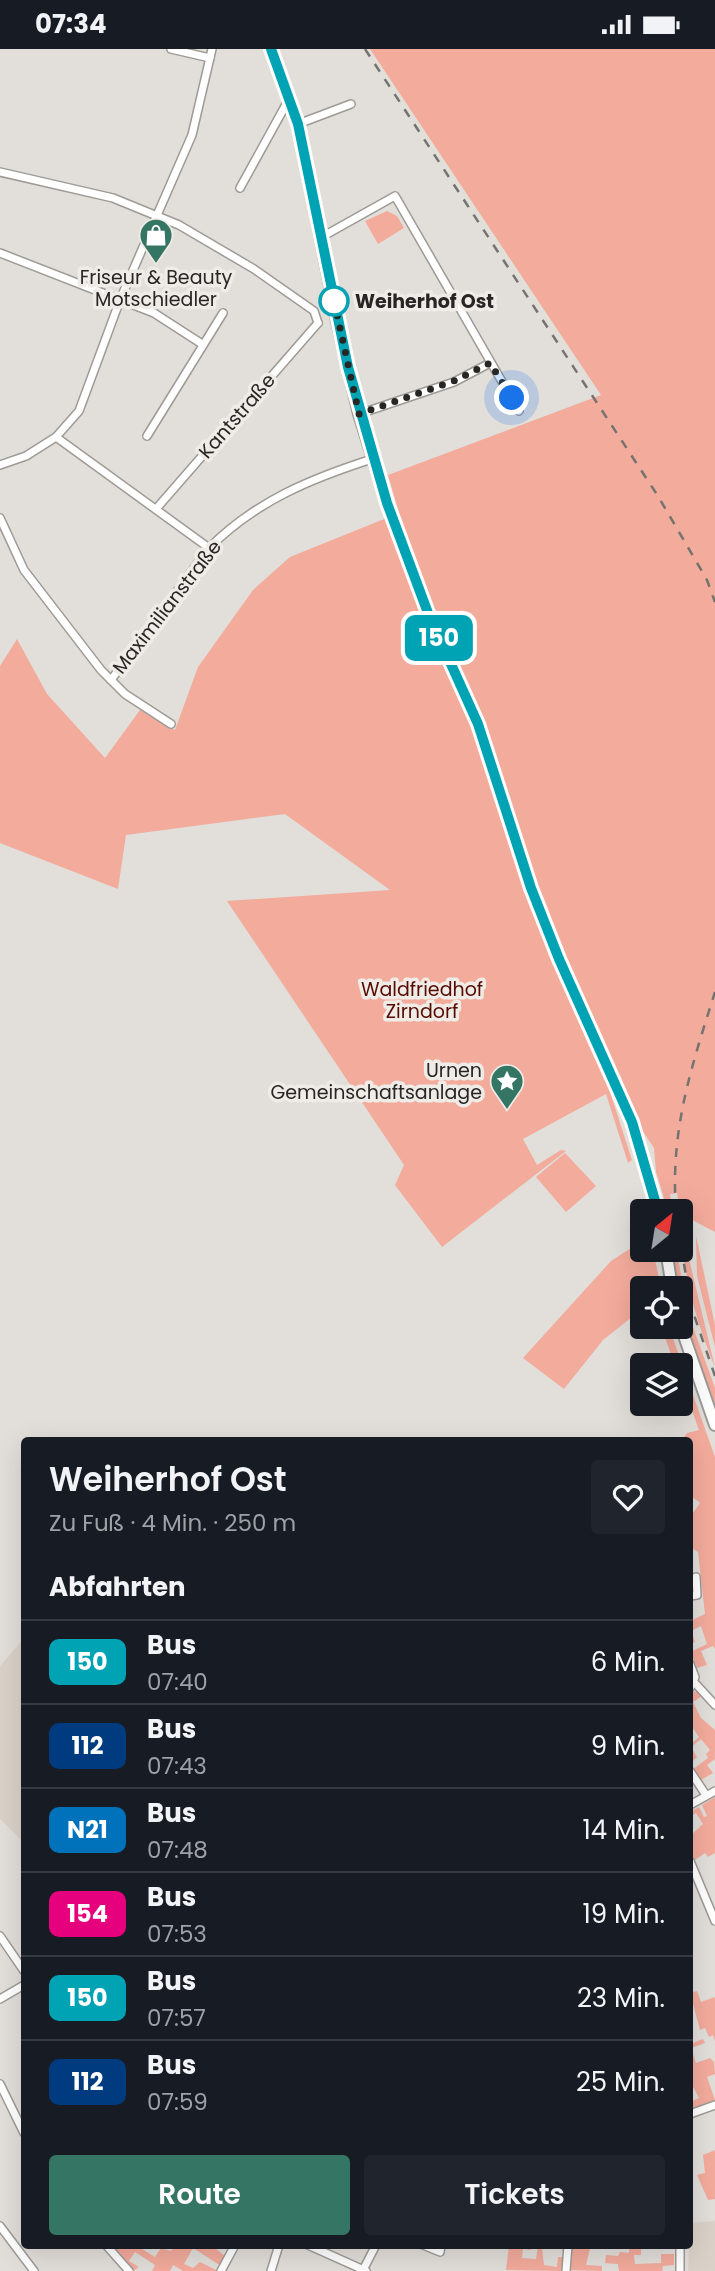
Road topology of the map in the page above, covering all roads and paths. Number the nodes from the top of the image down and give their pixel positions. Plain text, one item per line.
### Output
1 (171, 49) edge
2 (212, 49) edge
3 (271, 49) edge
4 (210, 58) junction
5 (289, 99) junction
6 (351, 104) dead end
7 (298, 124) junction
8 (0, 172) edge
9 (240, 188) dead end
10 (158, 216) junction
11 (320, 238) junction
12 (0, 253) edge
13 (120, 300) junction
14 (223, 313) dead end
15 (337, 321) junction
16 (318, 323) junction
17 (202, 344) junction
18 (490, 363) junction
19 (519, 411) dead end
20 (359, 414) junction
21 (147, 436) dead end
22 (56, 437) junction
23 (372, 459) junction
24 (0, 465) edge
25 (156, 509) junction
26 (0, 518) edge
27 (209, 548) junction
28 (111, 680) junction
29 (171, 724) dead end
30 (655, 1199) edge
31 (685, 1339) edge
32 (715, 1425) edge
33 (696, 1577) dead end
34 (693, 1596) edge
35 (693, 1686) edge
36 (715, 1705) edge
37 (693, 1776) edge
38 (715, 1791) edge
39 (706, 1795) junction
40 (693, 1803) edge
41 (693, 1868) edge
42 (715, 1920) edge
43 (0, 1936) edge
44 (21, 1967) edge
45 (21, 1987) edge
46 (0, 1999) edge
47 (0, 2084) edge
48 (715, 2105) edge
49 (693, 2113) edge
50 (21, 2127) edge
51 (0, 2226) edge
52 (111, 2249) edge
53 (233, 2249) edge
54 (278, 2249) edge
55 (317, 2249) edge
56 (374, 2249) edge
57 (568, 2249) edge
58 (680, 2249) edge
59 (365, 2270) edge
60 (34, 2271) edge
61 (129, 2271) edge
62 (221, 2271) edge
63 (271, 2271) edge
64 (566, 2271) edge
65 (680, 2271) edge

1 - 4 street
2 - 4 street
3 - 5 street
4 - 10 street
5 - 7 street
5 - 9 street
6 - 7 street
7 - 11 street
8 - 10 street
10 - 13 street
10 - 16 street
11 - 15 street
11 - 18 street
12 - 13 street
13 - 17 street
13 - 22 street
14 - 17 street
15 - 16 street
15 - 20 street
16 - 25 street, Kantstraße
17 - 21 street
18 - 19 street
18 - 20 street
20 - 23 street
22 - 24 street
22 - 25 street
23 - 27 street, Maximilianstraße
23 - 30 street
25 - 27 street
26 - 28 street
27 - 28 street, Maximilianstraße
28 - 29 street
31 - 32 street
33 - 34 street
35 - 36 street
37 - 39 street
38 - 39 street
39 - 40 street
41 - 42 street
43 - 44 street
45 - 46 street
47 - 50 street
48 - 49 street
51 - 60 street
52 - 61 street
53 - 62 street
54 - 63 street
55 - 59 street
56 - 59 street
57 - 64 street
58 - 65 street

